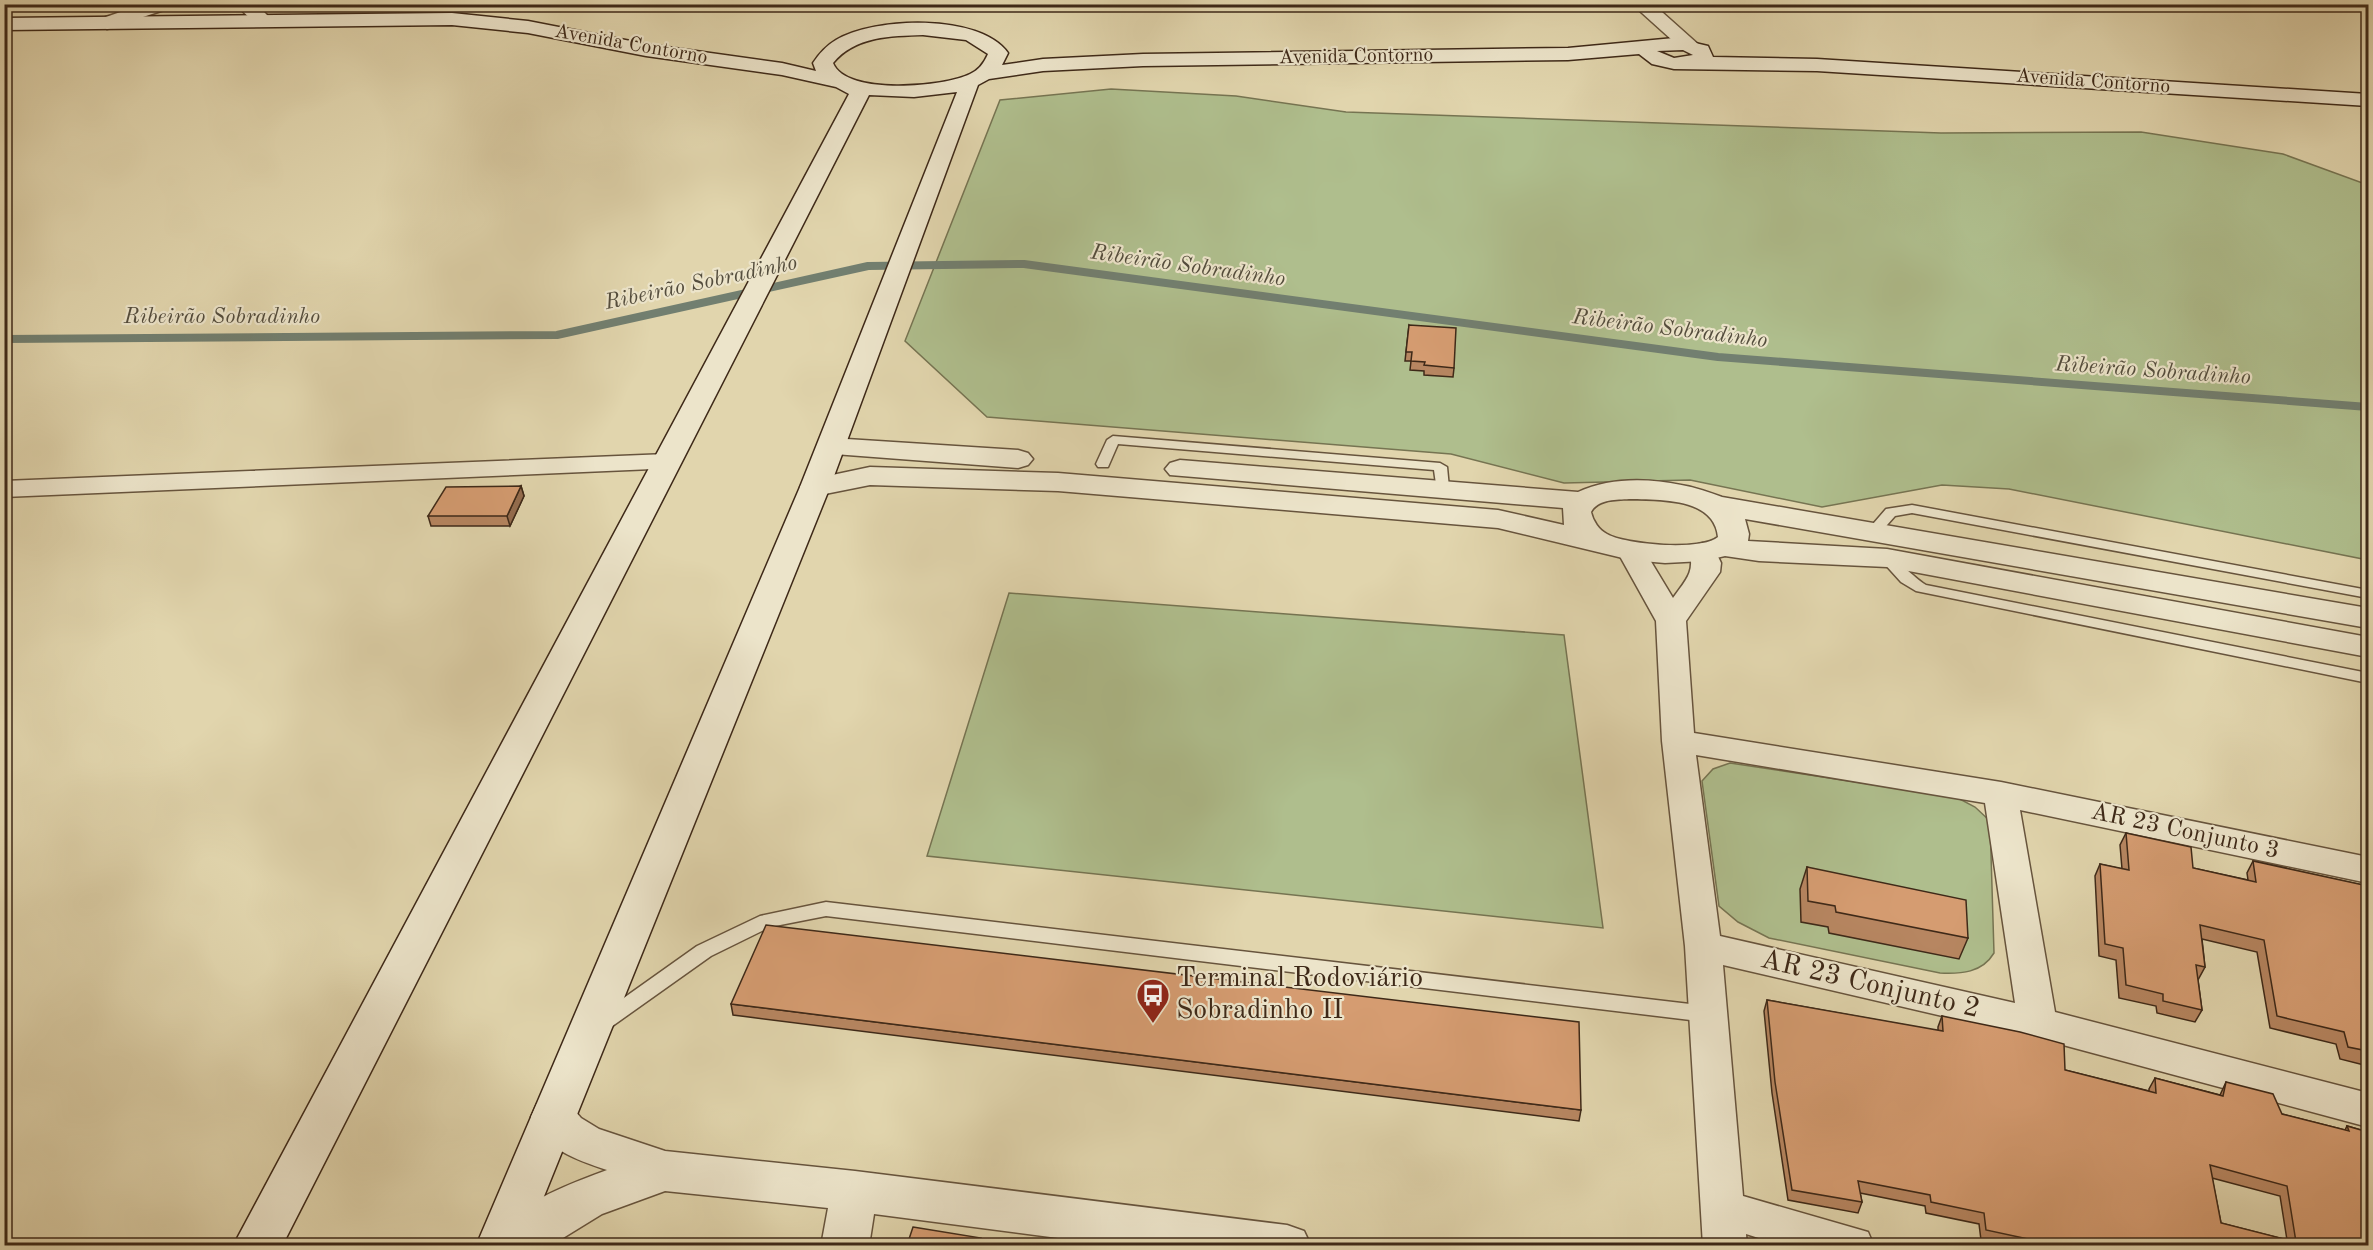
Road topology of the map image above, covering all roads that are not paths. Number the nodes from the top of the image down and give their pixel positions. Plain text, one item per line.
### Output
1 (164, 4) edge
2 (244, 4) edge
3 (1642, 7) edge
4 (263, 20) junction
5 (107, 23) junction
6 (4, 24) edge
7 (845, 43) junction
8 (990, 43) junction
9 (1652, 45) junction
10 (1692, 51) junction
11 (1568, 54) junction
12 (718, 60) junction
13 (1143, 60) junction
14 (1665, 61) junction
15 (977, 78) junction
16 (847, 85) junction
17 (2368, 100) edge
18 (831, 447) junction
19 (667, 462) junction
20 (815, 487) junction
21 (4, 489) edge
22 (1582, 501) junction
23 (1715, 504) junction
24 (1596, 541) junction
25 (1881, 545) junction
26 (1714, 550) junction
27 (1631, 551) junction
28 (2368, 594) edge
29 (2368, 618) edge
30 (1671, 621) junction
31 (2368, 647) edge
32 (2368, 678) edge
33 (1678, 741) junction
34 (2001, 794) junction
35 (2368, 870) edge
36 (1703, 946) junction
37 (1708, 1014) junction
38 (2037, 1023) junction
39 (585, 1036) junction
40 (2368, 1110) edge
41 (553, 1117) junction
42 (665, 1171) junction
43 (855, 1191) junction
44 (1724, 1227) edge
45 (257, 1245) edge
46 (500, 1245) edge
47 (514, 1245) edge
48 (845, 1245) edge
49 (1287, 1245) edge
50 (1853, 1245) edge

1 - 5 main road
2 - 4 main road
3 - 9 main road
3 - 10 main road
4 - 5 main road, Avenida Contorno
4 - 12 main road, Avenida Contorno
5 - 6 main road, Avenida Contorno
7 - 8 main road, Avenida Contorno
7 - 12 main road, Avenida Contorno
7 - 16 main road
8 - 13 main road, Avenida Contorno
8 - 15 main road
9 - 10 main road, Avenida Contorno
9 - 11 main road, Avenida Contorno
9 - 14 main road
10 - 14 main road, Avenida Contorno
10 - 17 main road, Avenida Contorno
11 - 13 main road, Avenida Contorno
11 - 14 main road, Avenida Contorno
12 - 16 main road, Avenida Contorno
13 - 15 main road, Avenida Contorno
15 - 16 main road, Avenida Contorno
15 - 18 main road
16 - 19 main road
18 - 20 main road
18 - 22 main road
19 - 21 street
19 - 45 main road
20 - 24 main road
20 - 39 main road
22 - 23 main road
22 - 24 main road
23 - 25 main road
23 - 26 main road
24 - 27 main road
25 - 26 main road
25 - 28 lane
25 - 29 main road
25 - 31 main road
25 - 32 lane
26 - 27 main road
26 - 30 street
27 - 30 street
30 - 33 street
33 - 34 street, AR 23 Conjunto 3
33 - 36 street
34 - 35 street, AR 23 Conjunto 3
34 - 38 street
36 - 37 street
36 - 38 street, AR 23 Conjunto 2
37 - 39 lane
37 - 44 street
38 - 40 street, AR 23 Conjunto 2
39 - 41 main road
41 - 42 main road
41 - 46 main road
42 - 43 main road
42 - 47 main road
43 - 48 main road
43 - 49 main road
44 - 50 street

